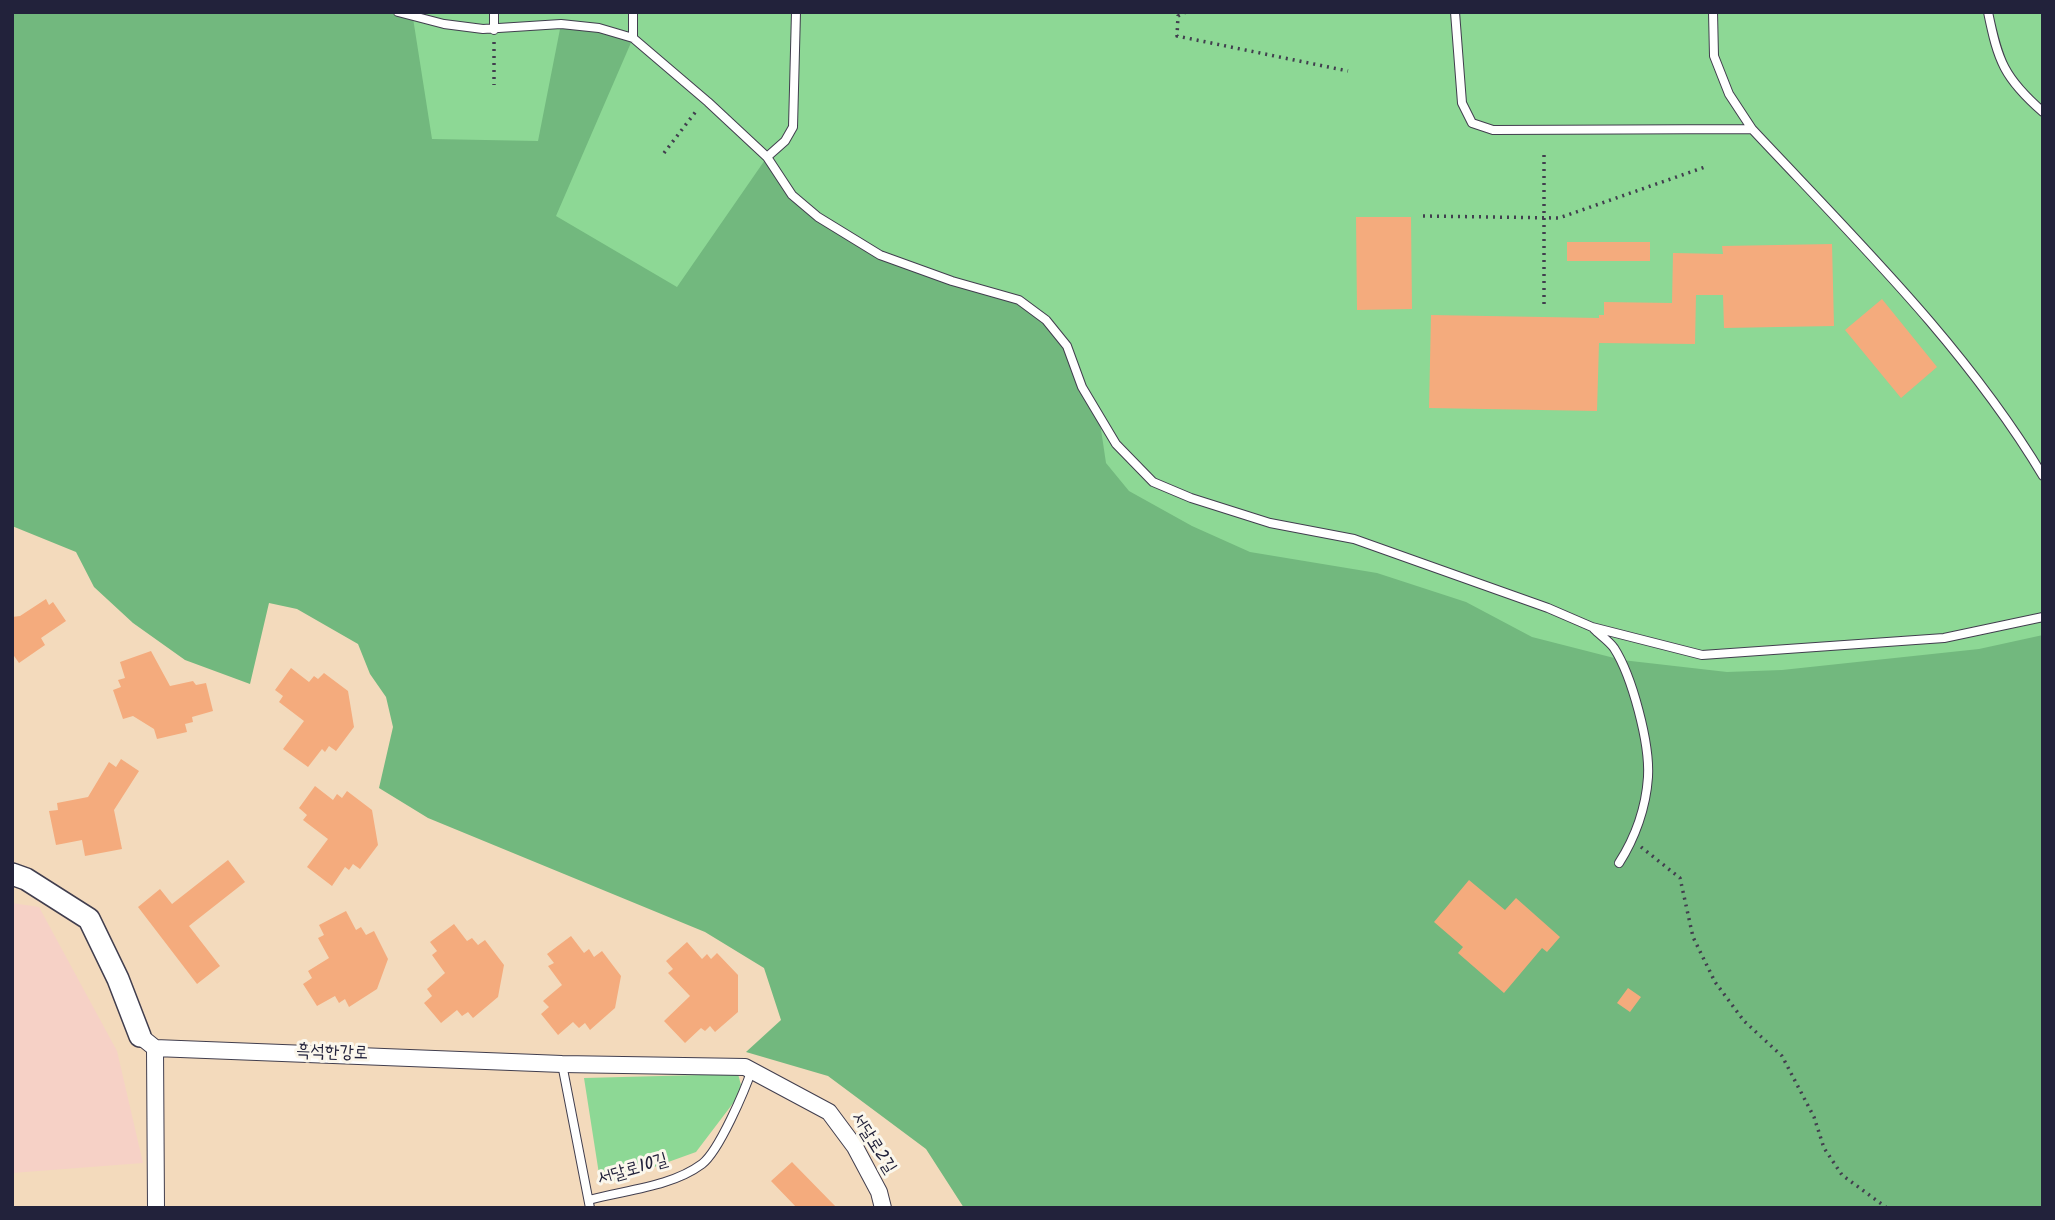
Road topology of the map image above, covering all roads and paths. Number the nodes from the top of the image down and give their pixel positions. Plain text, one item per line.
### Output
1 (398, 12) edge
2 (494, 12) edge
3 (633, 12) edge
4 (796, 12) edge
5 (1186, 12) edge
6 (1455, 12) edge
7 (1713, 12) edge
8 (1987, 12) edge
9 (494, 30) junction
10 (633, 38) junction
11 (1348, 71) dead end
12 (494, 85) dead end
13 (705, 99) junction
14 (2043, 112) edge
15 (1752, 130) junction
16 (1544, 150) dead end
17 (664, 153) dead end
18 (767, 157) junction
19 (1705, 167) dead end
20 (1423, 216) dead end
21 (1544, 218) junction
22 (1544, 304) dead end
23 (2043, 476) edge
24 (2043, 617) edge
25 (1592, 627) junction
26 (1633, 840) junction
27 (1619, 863) dead end
28 (12, 874) edge
29 (148, 1042) junction
30 (562, 1064) junction
31 (748, 1068) junction
32 (589, 1204) edge
33 (156, 1208) edge
34 (883, 1208) edge
35 (1887, 1208) edge

1 - 9 lane
2 - 9 lane
3 - 10 lane
4 - 18 lane
5 - 11 path
6 - 15 lane
7 - 15 lane
8 - 14 lane
9 - 10 lane
9 - 12 path
10 - 13 lane
13 - 17 path
13 - 18 lane
15 - 23 lane
16 - 21 path
18 - 25 lane
19 - 21 path
20 - 21 path
21 - 22 path
24 - 25 lane
25 - 26 lane
26 - 27 lane
26 - 35 path
28 - 29 street
29 - 30 street, 흑석한강로
29 - 33 street
30 - 31 street, 흑석한강로
30 - 32 lane
31 - 32 lane, 서달로10길
31 - 34 street, 서달로2길

